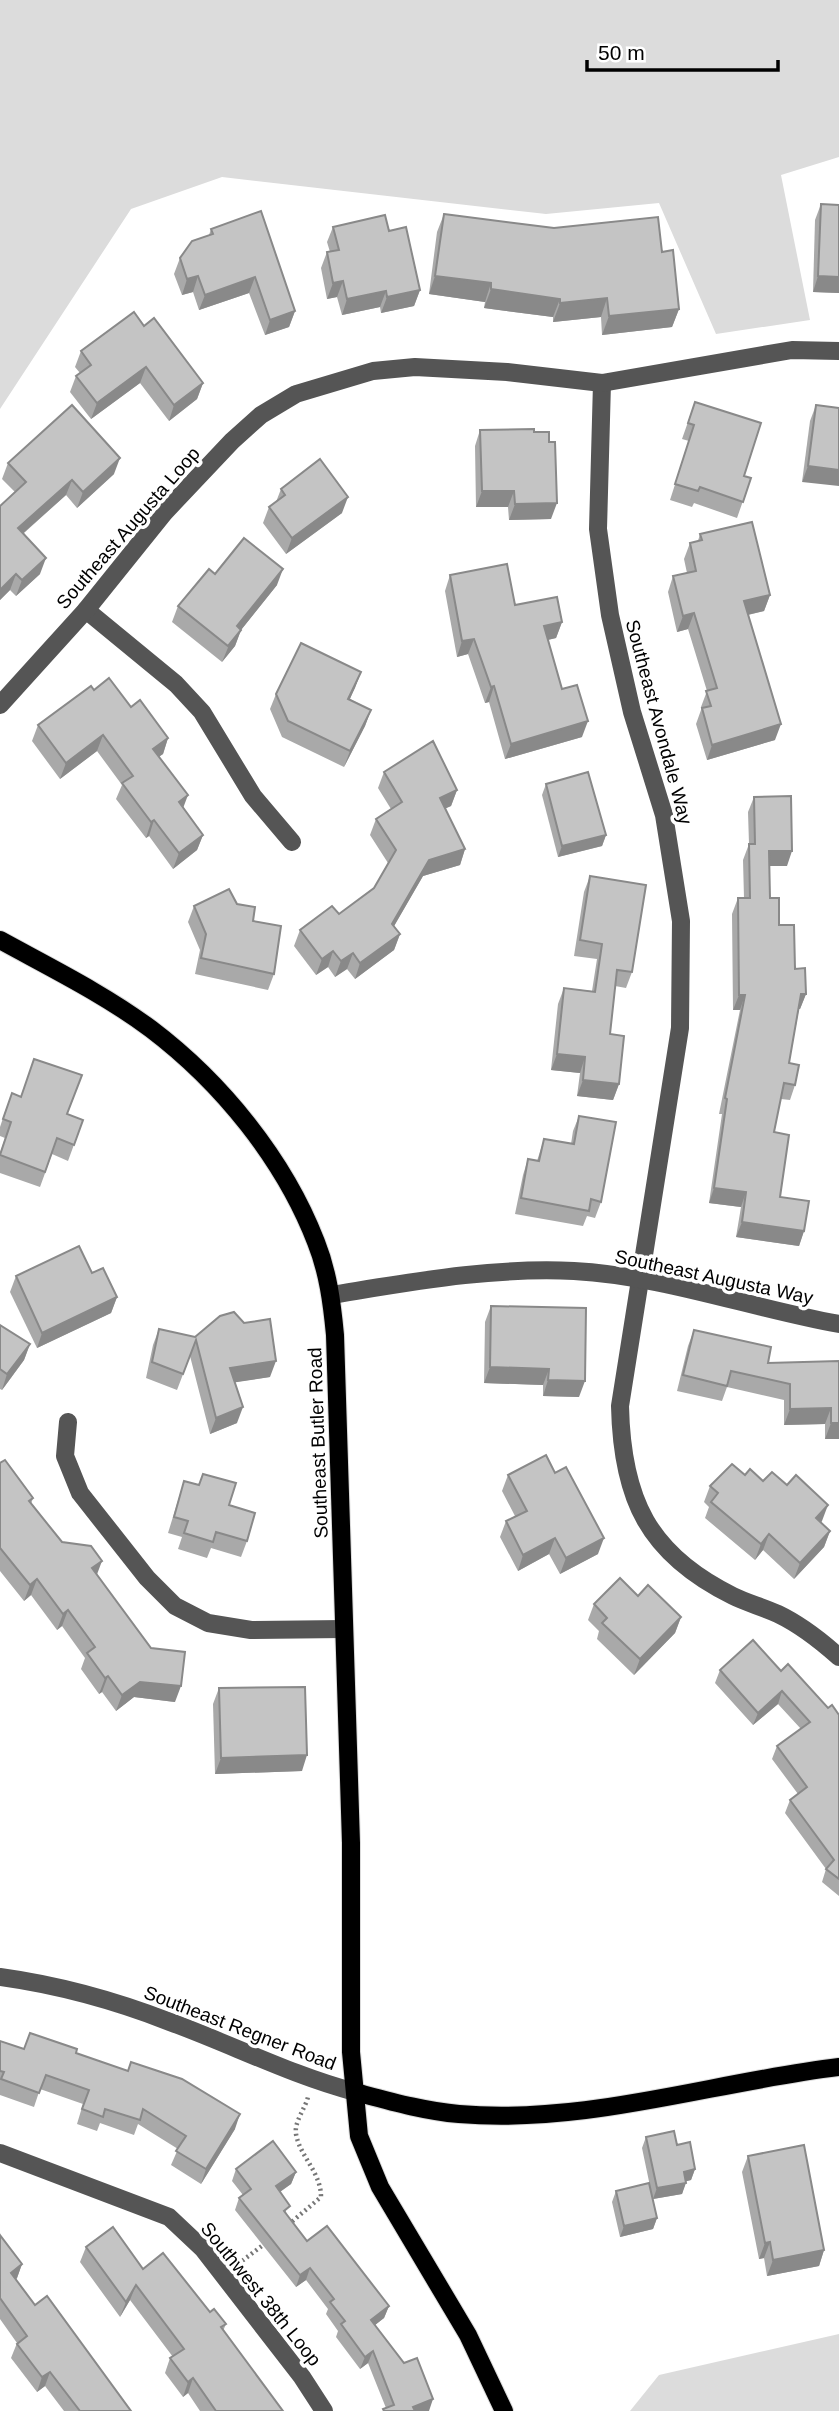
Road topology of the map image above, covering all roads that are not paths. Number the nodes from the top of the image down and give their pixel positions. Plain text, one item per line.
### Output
1 (839, 351) edge
2 (602, 383) junction
3 (86, 610) junction
4 (0, 705) edge
5 (292, 842) dead end
6 (0, 940) edge
7 (638, 1279) junction
8 (331, 1295) junction
9 (839, 1324) edge
10 (68, 1422) dead end
11 (344, 1629) junction
12 (839, 1657) edge
13 (0, 1977) edge
14 (839, 2067) edge
15 (355, 2092) junction
16 (0, 2153) edge
17 (324, 2411) edge
18 (504, 2411) edge

1 - 2 street, Southeast Augusta Loop
2 - 3 street, Southeast Augusta Loop
2 - 7 street, Southeast Avondale Way
3 - 4 street, Southeast Augusta Loop
3 - 5 street
6 - 8 main road, Southeast Butler Road
7 - 8 street, Southeast Augusta Way
7 - 9 street, Southeast Augusta Way
7 - 12 street, Southeast Avondale Way
8 - 11 main road, Southeast Butler Road
10 - 11 street
11 - 15 main road, Southeast Butler Road
13 - 15 street, Southeast Regner Road
14 - 15 main road, Southeast Regner Road
15 - 18 main road, Southeast Butler Road
16 - 17 street, Southwest 38th Loop

